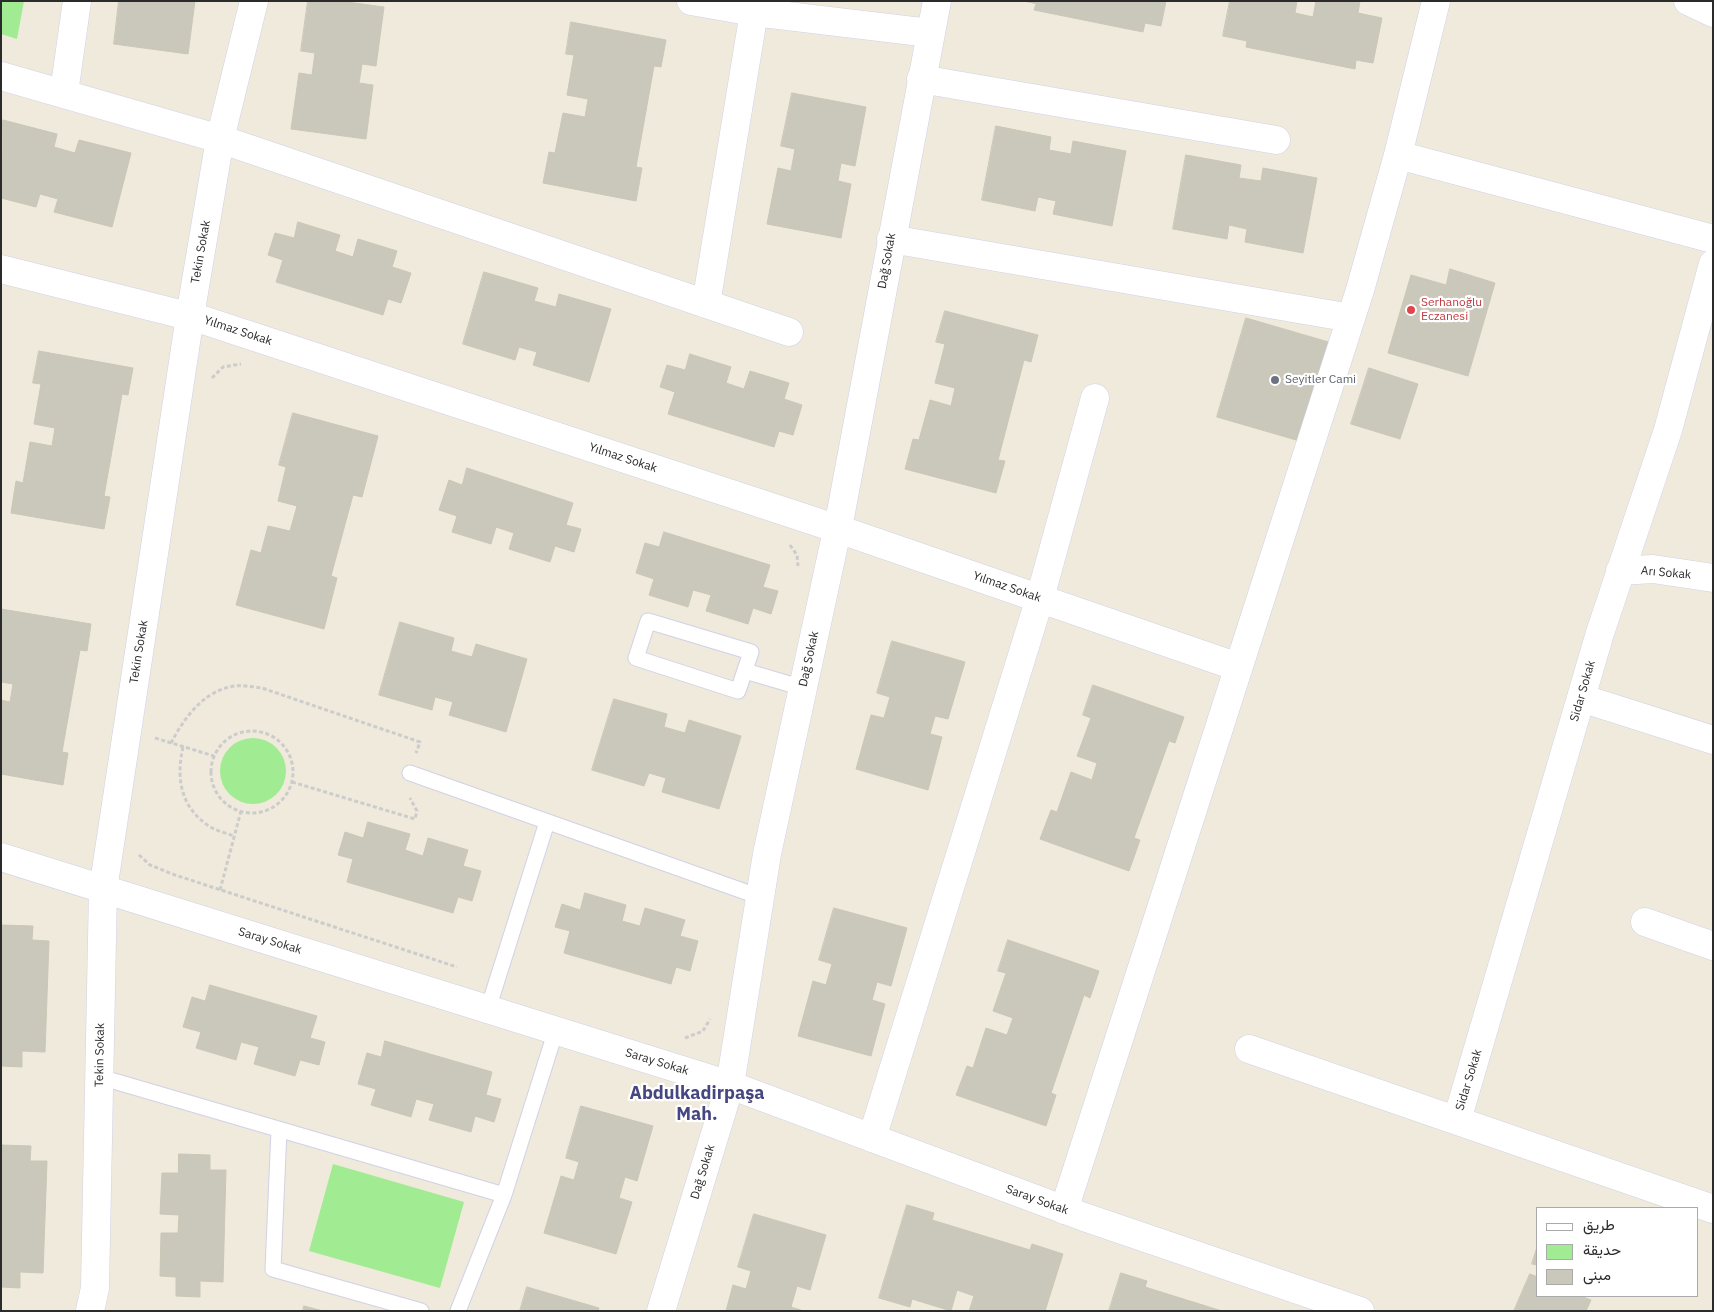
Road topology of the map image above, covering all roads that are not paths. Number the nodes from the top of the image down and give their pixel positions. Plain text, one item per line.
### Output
1 (77, 1) edge
2 (254, 1) edge
3 (692, 1) edge
4 (937, 1) edge
5 (1436, 1) edge
6 (1688, 1) edge
7 (754, 12) junction
8 (1713, 13) edge
9 (930, 33) junction
10 (1, 76) edge
11 (921, 79) junction
12 (64, 93) junction
13 (220, 138) junction
14 (1276, 140) dead end
15 (1398, 155) junction
16 (891, 239) junction
17 (1713, 239) edge
18 (1713, 264) edge
19 (1, 268) edge
20 (706, 304) junction
21 (190, 316) junction
22 (1351, 318) junction
23 (789, 332) dead end
24 (1095, 398) dead end
25 (838, 529) junction
26 (1620, 571) junction
27 (1713, 578) edge
28 (1040, 598) junction
29 (1238, 666) junction
30 (745, 671) junction
31 (803, 688) junction
32 (1581, 698) junction
33 (1713, 740) edge
34 (410, 773) road end
35 (547, 822) junction
36 (1, 857) edge
37 (104, 890) junction
38 (760, 897) junction
39 (1645, 922) dead end
40 (1713, 946) edge
41 (488, 1009) junction
42 (556, 1030) junction
43 (1249, 1049) dead end
44 (100, 1077) junction
45 (730, 1085) junction
46 (1457, 1120) junction
47 (279, 1130) junction
48 (872, 1138) junction
49 (504, 1196) junction
50 (1713, 1209) edge
51 (1064, 1210) junction
52 (90, 1311) edge
53 (421, 1311) edge
54 (458, 1311) edge
55 (661, 1311) edge
56 (1360, 1311) edge

1 - 12 street
2 - 13 street, Tekin Sokak
3 - 7 street
4 - 9 street, Dağ Sokak
5 - 15 street
6 - 8 street
7 - 9 street
7 - 20 street
9 - 11 street, Dağ Sokak
10 - 12 street
11 - 14 street
11 - 16 street, Dağ Sokak
12 - 13 street
13 - 20 street
13 - 21 street, Tekin Sokak
15 - 17 street
15 - 22 street
16 - 22 street
16 - 25 street, Dağ Sokak
18 - 26 street, Sidar Sokak
19 - 21 street, Yılmaz Sokak
20 - 23 street
21 - 25 street, Yılmaz Sokak
21 - 37 street, Tekin Sokak
22 - 29 street
24 - 28 street
25 - 28 street, Yılmaz Sokak
25 - 31 street, Dağ Sokak
26 - 27 street, Arı Sokak
26 - 32 street, Sidar Sokak
28 - 29 street, Yılmaz Sokak
28 - 48 street
29 - 51 street
30 - 30 lane
30 - 31 lane
31 - 38 street, Dağ Sokak
32 - 33 street
32 - 46 street, Sidar Sokak
34 - 35 lane
35 - 38 lane
35 - 41 lane
36 - 37 street, Saray Sokak
37 - 41 street, Saray Sokak
37 - 44 street, Tekin Sokak
38 - 45 street, Dağ Sokak
39 - 40 street
41 - 42 street, Saray Sokak
42 - 45 street, Saray Sokak
42 - 49 lane
43 - 46 street
44 - 47 lane
44 - 52 street, Tekin Sokak
45 - 48 street, Saray Sokak
45 - 55 street, Dağ Sokak
46 - 50 street
47 - 49 lane
47 - 53 lane
48 - 51 street, Saray Sokak
49 - 54 lane
51 - 56 street, Saray Sokak

